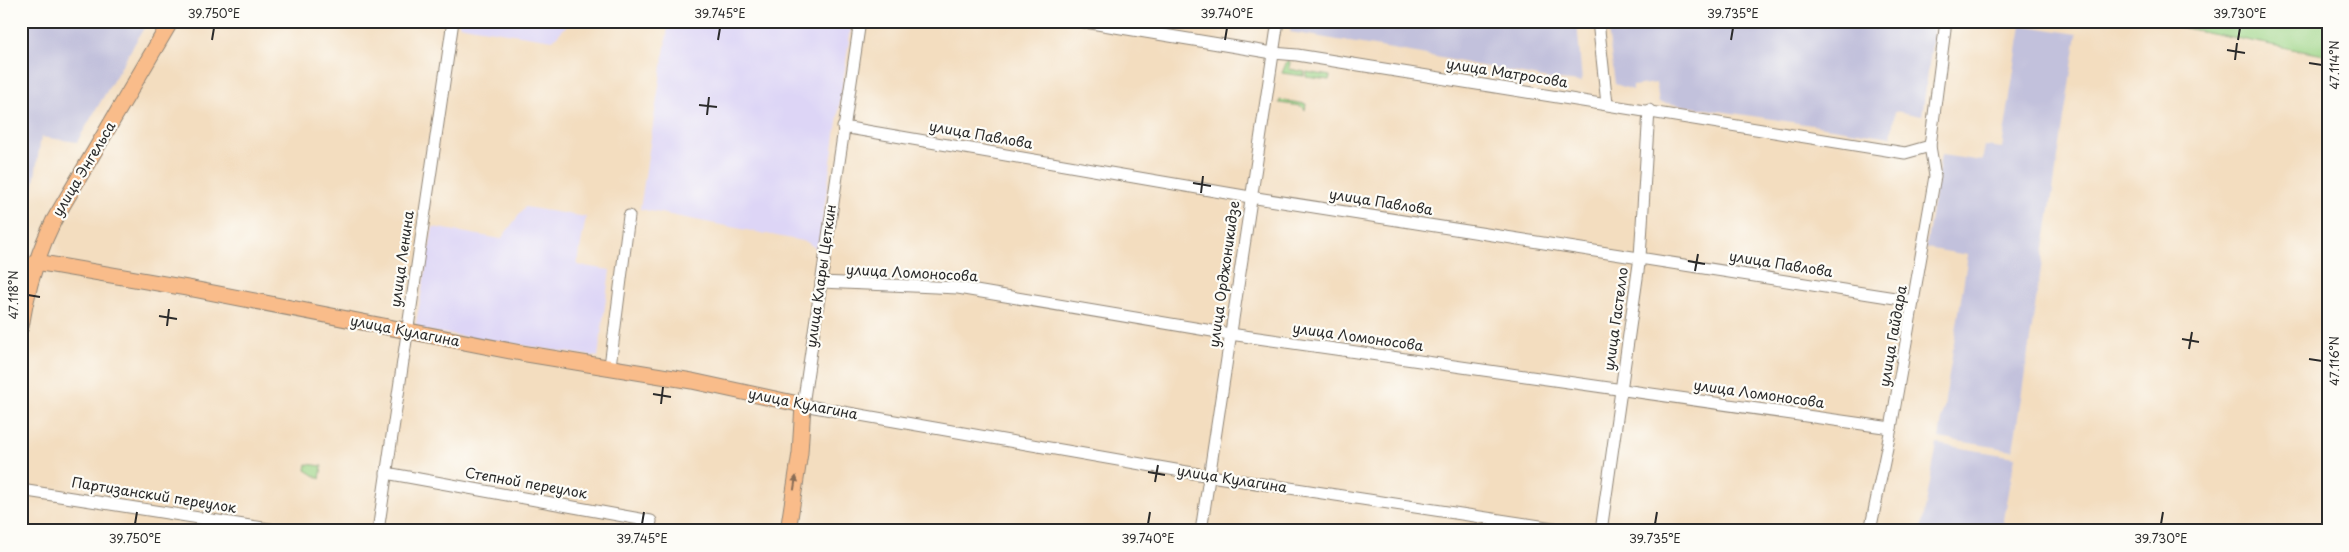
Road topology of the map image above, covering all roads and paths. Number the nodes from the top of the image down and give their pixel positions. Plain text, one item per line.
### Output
1 (171, 21) edge
2 (453, 21) edge
3 (860, 21) edge
4 (1079, 21) edge
5 (1278, 21) edge
6 (1598, 21) edge
7 (1946, 21) edge
8 (1273, 54) junction
9 (1607, 104) junction
10 (1649, 110) junction
11 (843, 127) junction
12 (1930, 146) junction
13 (1250, 197) junction
14 (628, 216) dead end
15 (1640, 257) junction
16 (36, 262) junction
17 (821, 282) junction
18 (1914, 301) junction
19 (21, 327) edge
20 (407, 332) junction
21 (1230, 334) junction
22 (610, 366) junction
23 (1621, 390) junction
24 (803, 405) junction
25 (1891, 428) junction
26 (386, 473) junction
27 (1210, 476) junction
28 (21, 490) edge
29 (282, 531) edge
30 (378, 531) edge
31 (649, 531) edge
32 (788, 531) edge
33 (1201, 531) edge
34 (1573, 531) edge
35 (1601, 531) edge
36 (1870, 531) edge

1 - 16 main road, улица Энгельса
2 - 20 street, улица Ленина
3 - 11 street, улица Клары Цеткин
4 - 8 street, улица Матросова
5 - 8 street, улица Орджоникидзе
6 - 9 street
7 - 12 street, улица Гайдара
8 - 9 street, улица Матросова
8 - 13 street, улица Орджоникидзе
9 - 10 street, улица Матросова
10 - 12 street, улица Матросова
10 - 15 street, улица Гастелло
11 - 13 street, улица Павлова
11 - 17 street, улица Клары Цеткин
12 - 18 street, улица Гайдара
13 - 15 street, улица Павлова
13 - 21 street, улица Орджоникидзе
14 - 22 street
15 - 18 street, улица Павлова
15 - 23 street, улица Гастелло
16 - 19 main road, улица Энгельса
16 - 20 main road, улица Кулагина
17 - 21 street, улица Ломоносова
17 - 24 street, улица Клары Цеткин
18 - 25 street, улица Гайдара
20 - 22 main road, улица Кулагина
20 - 26 street, улица Ленина
21 - 23 street, улица Ломоносова
21 - 27 street, улица Орджоникидзе
22 - 24 main road, улица Кулагина
23 - 25 street, улица Ломоносова
23 - 35 street, улица Гастелло
24 - 27 street, улица Кулагина
32 -> 24 main road, улица Клары Цеткин
25 - 36 street, улица Гайдара
26 - 30 street, улица Ленина
26 - 31 street, Степной переулок
27 - 33 street, улица Орджоникидзе
27 - 34 street, улица Кулагина
28 - 29 street, Партизанский переулок

